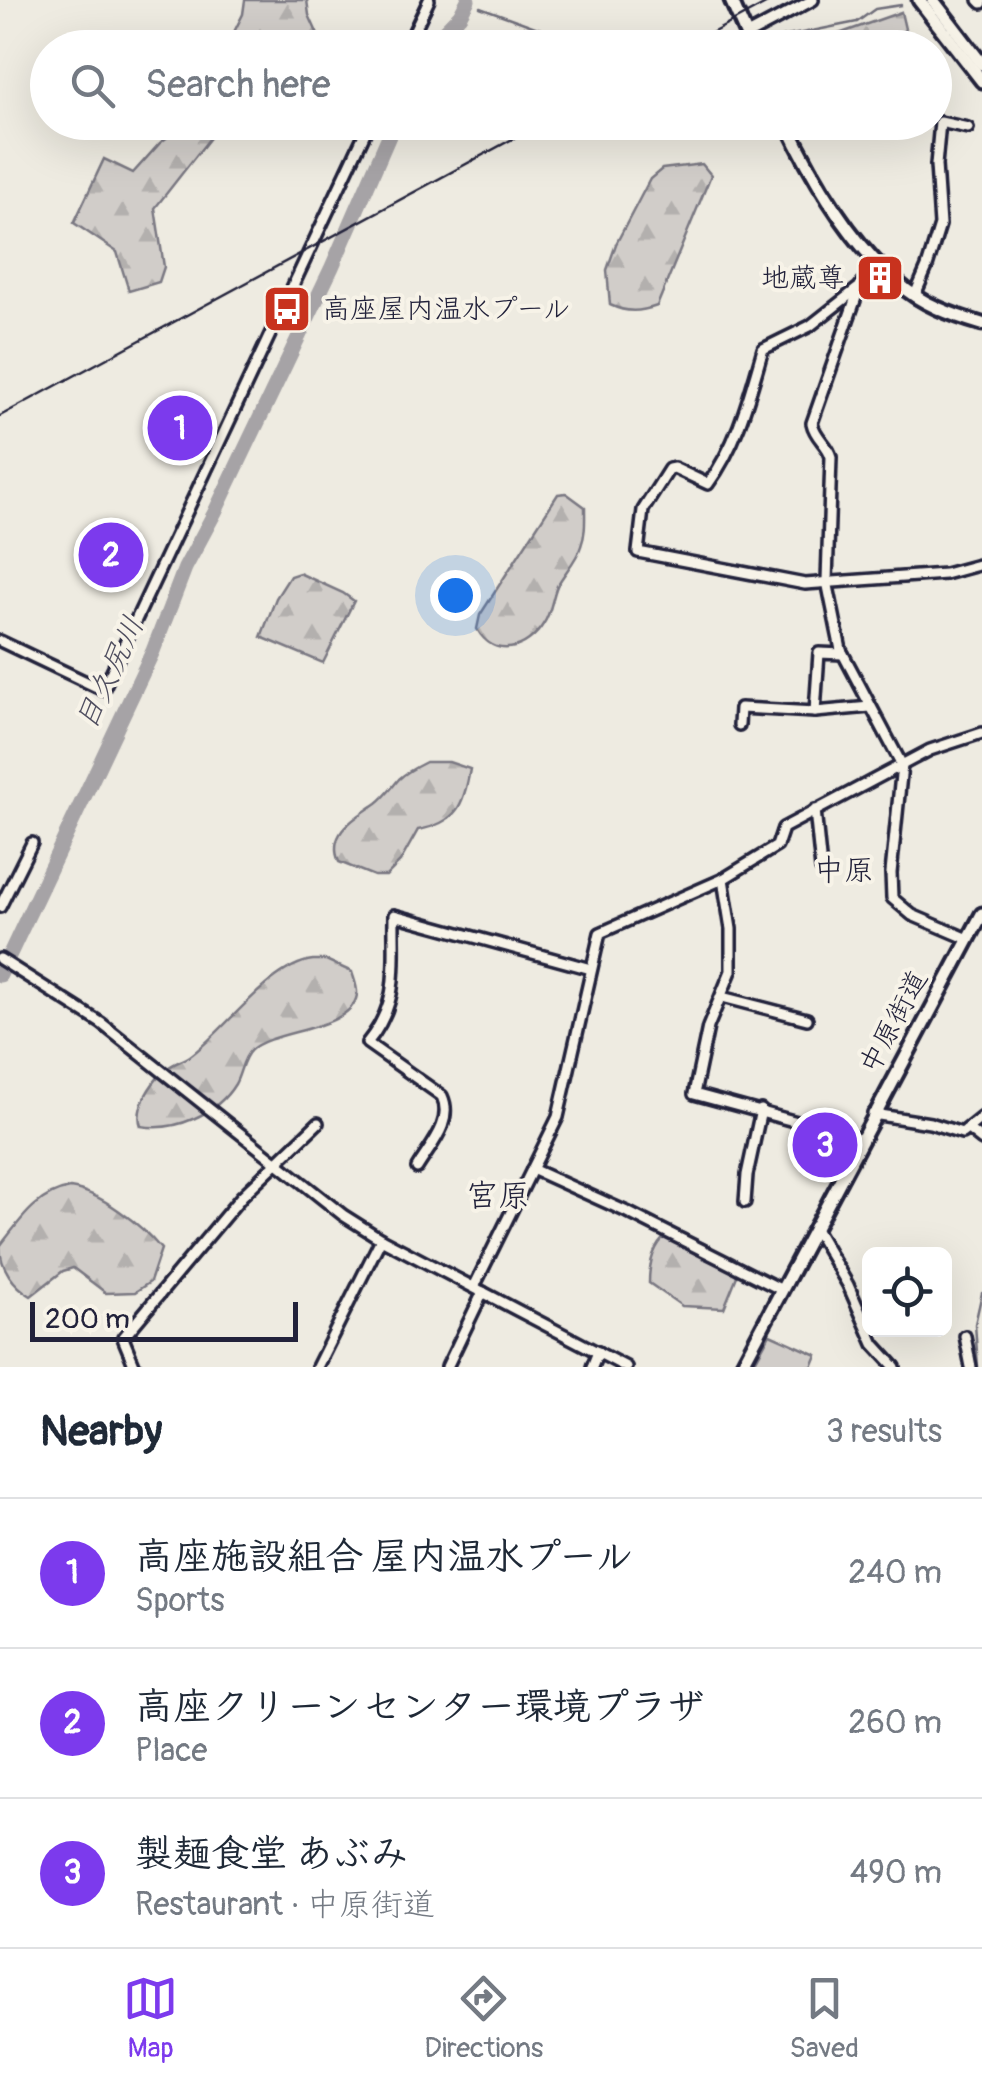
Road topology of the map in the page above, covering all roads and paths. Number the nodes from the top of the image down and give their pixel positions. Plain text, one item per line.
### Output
1 (429, 0) edge
2 (731, 0) edge
3 (813, 0) edge
4 (919, 0) edge
5 (934, 0) edge
6 (415, 30) edge
7 (745, 30) edge
8 (768, 30) edge
9 (942, 30) edge
10 (952, 42) edge
11 (982, 64) edge
12 (982, 81) edge
13 (952, 125) edge
14 (968, 128) dead end
15 (362, 140) edge
16 (796, 140) edge
17 (938, 140) edge
18 (876, 261) junction
19 (860, 286) junction
20 (915, 295) junction
21 (982, 324) edge
22 (982, 564) edge
23 (827, 580) junction
24 (0, 641) edge
25 (843, 654) junction
26 (870, 707) junction
27 (814, 712) junction
28 (739, 726) dead end
29 (982, 733) edge
30 (902, 766) junction
31 (815, 810) junction
32 (32, 843) dead end
33 (820, 869) dead end
34 (724, 879) junction
35 (0, 907) edge
36 (981, 918) edge
37 (966, 938) junction
38 (0, 959) edge
39 (590, 969) junction
40 (722, 996) junction
41 (807, 1018) dead end
42 (761, 1110) junction
43 (873, 1114) junction
44 (982, 1117) edge
45 (318, 1123) dead end
46 (968, 1128) junction
47 (860, 1139) junction
48 (982, 1140) edge
49 (278, 1164) junction
50 (417, 1168) dead end
51 (532, 1169) junction
52 (745, 1202) dead end
53 (814, 1227) junction
54 (380, 1239) junction
55 (478, 1290) junction
56 (782, 1290) junction
57 (965, 1336) dead end
58 (598, 1352) junction
59 (135, 1367) edge
60 (317, 1367) edge
61 (447, 1367) edge
62 (592, 1367) edge
63 (626, 1367) edge
64 (741, 1367) edge
65 (894, 1367) edge
66 (971, 1367) edge

1 - 6 street
2 - 7 main road
3 - 8 street
4 - 9 main road
5 - 11 main road
10 - 12 main road
13 - 14 street
15 - 24 street
16 - 18 main road
17 - 20 street
18 - 19 street
18 - 20 main road
19 - 23 street
19 - 23 street
20 - 21 main road
22 - 23 street
23 - 25 street
25 - 26 street
25 - 27 street
26 - 27 street
26 - 30 street
27 - 28 street
29 - 30 street
30 - 31 street
30 - 37 street
31 - 33 street
31 - 34 street
32 - 35 street
34 - 39 street
34 - 40 street
36 - 37 main road, 中原街道
37 - 43 main road, 中原街道
38 - 49 street
39 - 50 street
39 - 51 street
40 - 41 street
40 - 42 street
42 - 47 street
42 - 52 street
43 - 46 street
43 - 47 main road, 中原街道
44 - 46 street
45 - 49 street
46 - 48 street
47 - 53 main road, 中原街道
49 - 54 street
49 - 59 street
51 - 55 street
51 - 56 street
53 - 56 main road, 中原街道
53 - 65 street
54 - 55 street
54 - 60 street
55 - 58 street
55 - 61 street
56 - 64 main road, 中原街道
57 - 66 street
58 - 62 street
58 - 63 street

